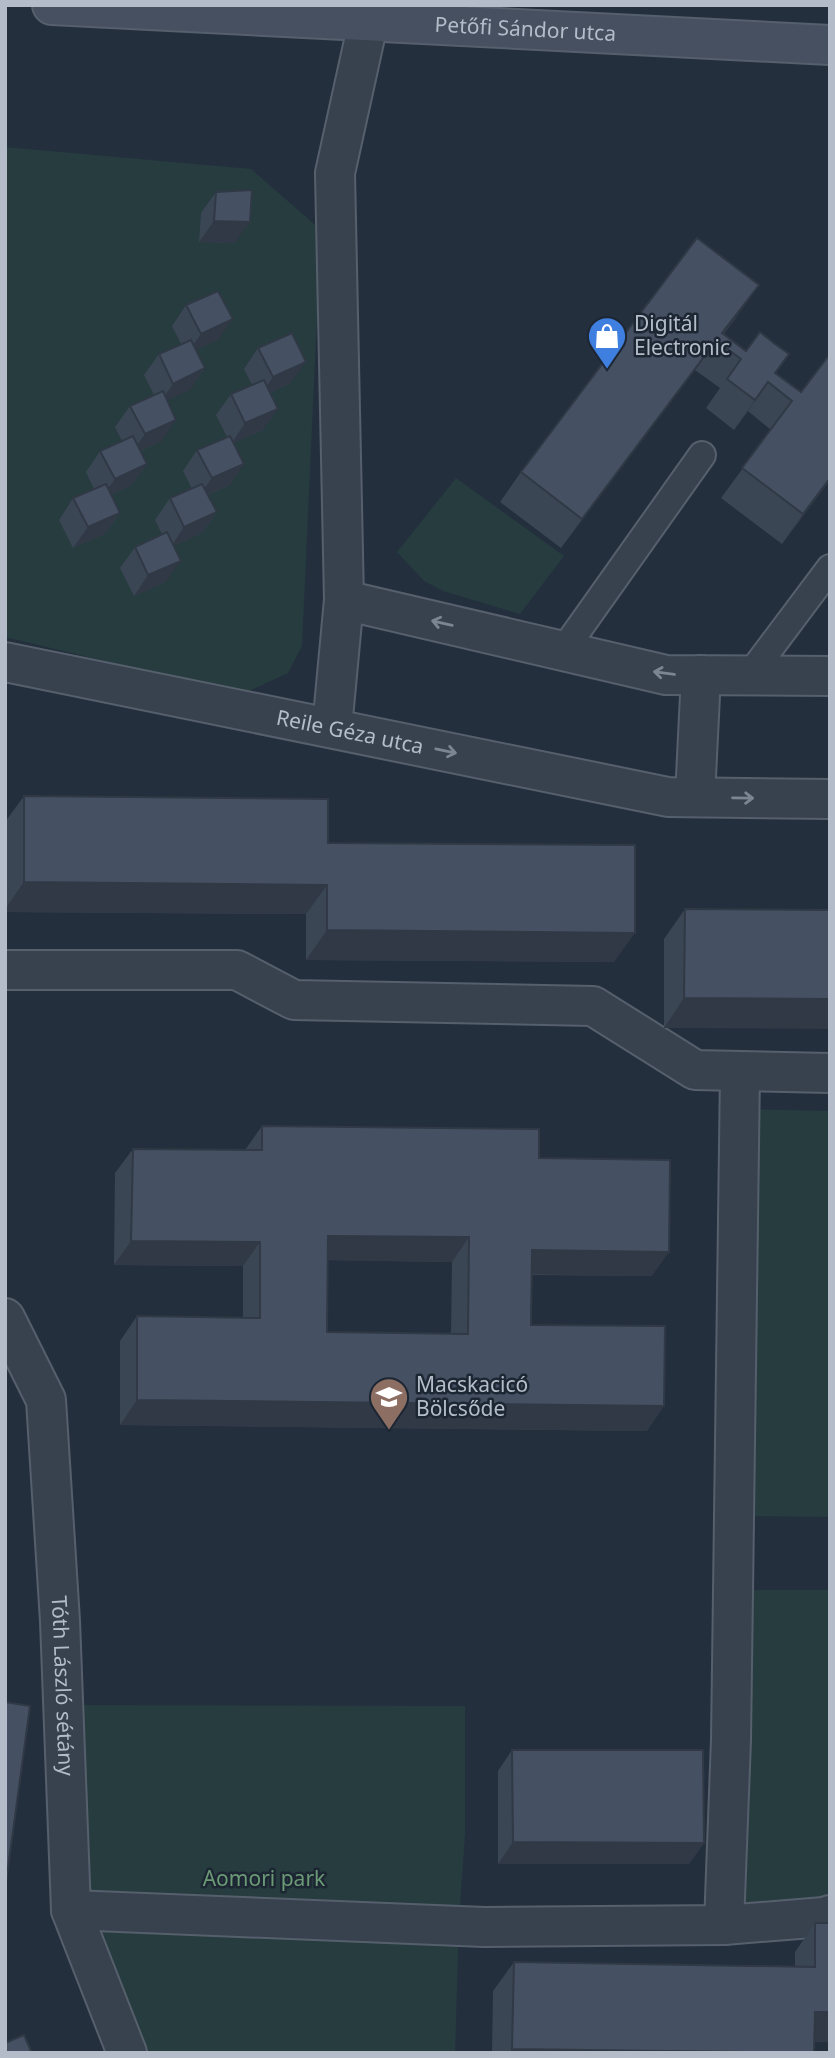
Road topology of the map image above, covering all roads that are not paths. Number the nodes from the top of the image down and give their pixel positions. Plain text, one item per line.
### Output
1 (52, 5) edge
2 (369, 13) edge
3 (830, 45) edge
4 (702, 455) dead end
5 (830, 568) edge
6 (344, 600) junction
7 (563, 651) junction
8 (5, 662) edge
9 (701, 675) junction
10 (749, 676) junction
11 (830, 676) edge
12 (331, 727) junction
13 (695, 797) junction
14 (830, 799) edge
15 (5, 970) edge
16 (740, 1072) junction
17 (830, 1073) edge
18 (5, 1318) edge
19 (71, 1910) junction
20 (830, 1915) edge
21 (724, 1925) junction
22 (127, 2053) edge

1 - 2 street, Petőfi Sándor utca
2 - 3 street, Petőfi Sándor utca
2 - 6 street
4 - 7 lane
5 - 10 lane
7 -> 6 street
6 - 12 street
9 -> 7 street
8 - 12 street, Reile Géza utca
9 - 10 street
9 - 13 street
10 - 11 street
12 -> 13 street, Reile Géza utca
13 -> 14 street, Reile Géza utca
15 - 16 street
16 - 17 street
16 - 21 street
18 - 19 street, Tóth László sétány
19 - 21 street
19 - 22 street, Tóth László sétány
20 - 21 street

